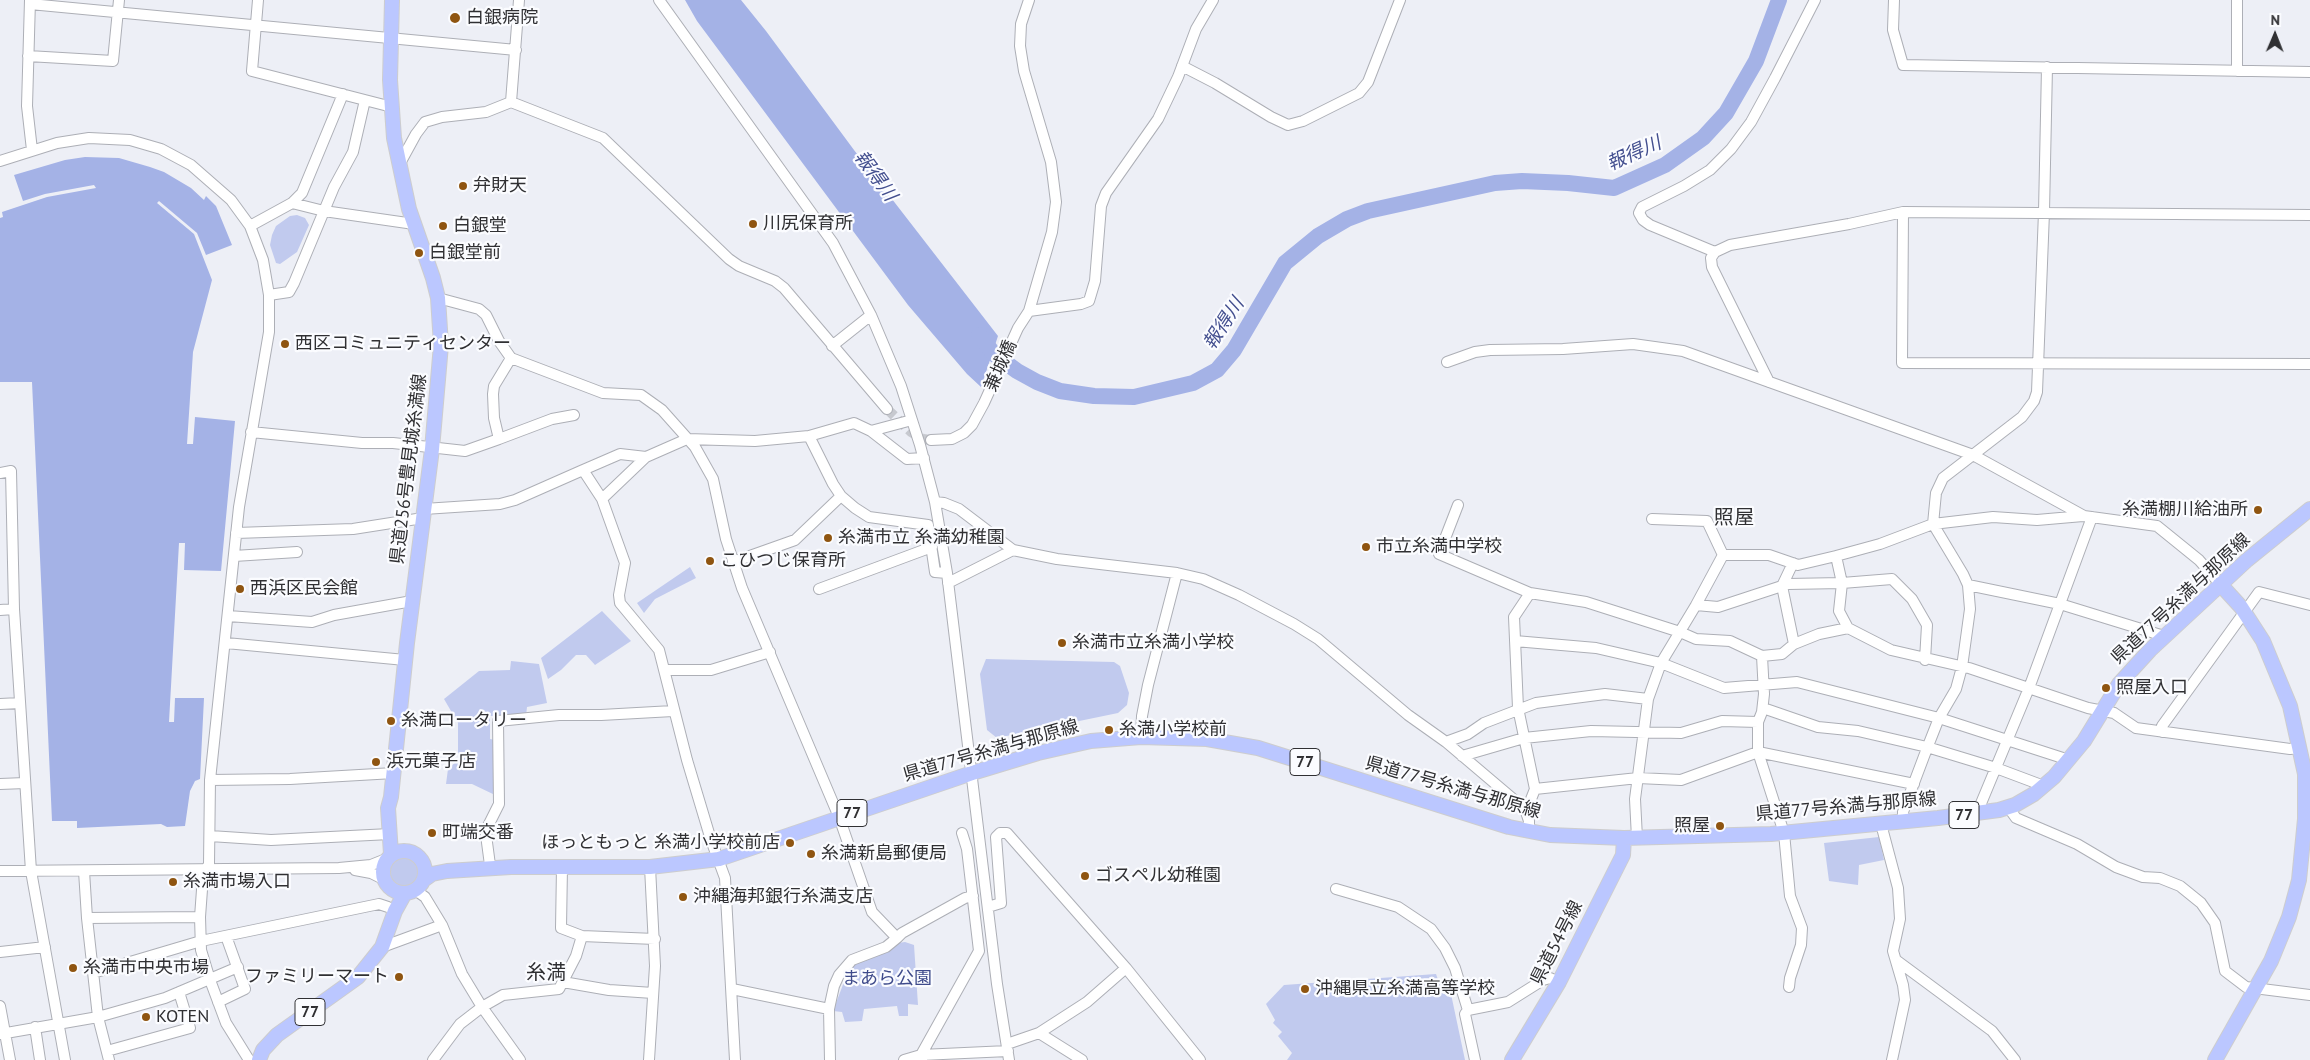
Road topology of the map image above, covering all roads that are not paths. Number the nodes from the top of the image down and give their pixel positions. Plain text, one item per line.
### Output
1 (119, 0) edge
2 (258, 0) edge
3 (392, 0) edge
4 (518, 0) edge
5 (659, 0) edge
6 (1029, 0) edge
7 (1213, 0) edge
8 (1400, 0) edge
9 (1814, 0) edge
10 (1894, 0) edge
11 (2237, 0) edge
12 (30, 2) edge
13 (117, 12) junction
14 (256, 26) junction
15 (390, 39) junction
16 (516, 50) junction
17 (28, 56) junction
18 (1182, 66) junction
19 (2047, 67) junction
20 (2237, 72) junction
21 (2310, 72) edge
22 (343, 94) junction
23 (365, 100) junction
24 (511, 102) junction
25 (392, 107) junction
26 (32, 150) junction
27 (0, 161) edge
28 (399, 166) junction
29 (292, 203) junction
30 (324, 211) junction
31 (1903, 212) junction
32 (2044, 212) junction
33 (2310, 215) edge
34 (414, 224) junction
35 (250, 226) junction
36 (1715, 252) junction
37 (269, 295) junction
38 (438, 298) junction
39 (1029, 311) junction
40 (871, 315) junction
41 (832, 346) junction
42 (511, 358) junction
43 (1447, 362) dead end
44 (2039, 363) junction
45 (2310, 364) edge
46 (1769, 382) junction
47 (887, 409) tunnel mouth
48 (574, 415) dead end
49 (912, 420) junction
50 (251, 432) junction
51 (871, 432) junction
52 (809, 436) junction
53 (499, 439) junction
54 (687, 439) junction
55 (931, 440) tunnel mouth
56 (432, 448) junction
57 (1973, 455) junction
58 (646, 457) junction
59 (924, 458) junction
60 (583, 470) junction
61 (0, 473) edge
62 (841, 496) junction
63 (602, 499) junction
64 (935, 502) junction
65 (1458, 505) dead end
66 (2310, 509) edge
67 (423, 514) junction
68 (2088, 516) junction
69 (1652, 519) dead end
70 (1933, 524) junction
71 (236, 533) junction
72 (932, 547) junction
73 (1013, 550) junction
74 (297, 552) dead end
75 (1722, 555) junction
76 (234, 556) junction
77 (1836, 556) junction
78 (733, 562) junction
79 (1793, 563) junction
80 (1177, 573) junction
81 (947, 578) junction
82 (1842, 583) junction
83 (2220, 584) junction
84 (1782, 586) junction
85 (1968, 586) junction
86 (819, 589) dead end
87 (1530, 593) junction
88 (412, 601) junction
89 (2060, 604) junction
90 (1696, 605) junction
91 (2310, 605) edge
92 (14, 609) junction
93 (0, 610) edge
94 (2245, 613) junction
95 (228, 616) junction
96 (1848, 628) junction
97 (1680, 632) junction
98 (2164, 636) junction
99 (1515, 641) junction
100 (226, 643) junction
101 (1794, 644) junction
102 (770, 652) junction
103 (1762, 656) junction
104 (405, 660) junction
105 (1925, 660) junction
106 (1661, 663) junction
107 (1962, 667) junction
108 (665, 670) junction
109 (1764, 686) junction
110 (2029, 688) junction
111 (1648, 699) junction
112 (20, 703) junction
113 (0, 704) edge
114 (1518, 708) junction
115 (1762, 708) junction
116 (673, 711) junction
117 (2102, 711) junction
118 (1939, 718) junction
119 (1758, 722) junction
120 (1643, 731) junction
121 (2162, 732) junction
122 (1141, 737) junction
123 (1524, 738) junction
124 (2008, 740) junction
125 (1446, 742) junction
126 (1927, 748) junction
127 (2300, 748) junction
128 (1758, 752) junction
129 (1462, 756) junction
130 (2069, 760) junction
131 (1996, 768) junction
132 (394, 773) junction
133 (972, 773) junction
134 (1638, 778) junction
135 (210, 780) junction
136 (25, 783) junction
137 (0, 784) edge
138 (1914, 784) junction
139 (2044, 786) junction
140 (1534, 789) junction
141 (391, 798) junction
142 (2008, 807) junction
143 (1526, 812) junction
144 (1978, 813) junction
145 (839, 817) junction
146 (1903, 822) junction
147 (1881, 824) junction
148 (1529, 831) junction
149 (962, 833) dead end
150 (1784, 833) junction
151 (390, 834) junction
152 (210, 836) junction
153 (1630, 838) junction
154 (408, 850) junction
155 (389, 857) junction
156 (422, 859) junction
157 (719, 859) junction
158 (490, 865) junction
159 (562, 867) junction
160 (650, 867) junction
161 (339, 868) junction
162 (511, 868) junction
163 (84, 870) junction
164 (207, 870) junction
165 (0, 871) edge
166 (31, 871) junction
167 (407, 885) junction
168 (1336, 889) dead end
169 (972, 896) junction
170 (388, 907) junction
171 (988, 907) junction
172 (200, 917) junction
173 (87, 918) junction
174 (442, 925) junction
175 (226, 936) junction
176 (582, 936) junction
177 (897, 938) junction
178 (655, 939) junction
179 (201, 942) junction
180 (45, 947) junction
181 (382, 947) junction
182 (0, 952) edge
183 (994, 960) junction
184 (1896, 960) junction
185 (974, 962) junction
186 (366, 967) junction
187 (238, 968) junction
188 (1126, 968) junction
189 (93, 973) junction
190 (210, 980) junction
191 (563, 982) junction
192 (1559, 982) junction
193 (1789, 986) dead end
194 (732, 989) junction
195 (2255, 989) junction
196 (179, 992) junction
197 (653, 993) junction
198 (2310, 995) edge
199 (218, 1002) junction
200 (0, 1006) edge
201 (482, 1007) junction
202 (829, 1009) junction
203 (1468, 1010) junction
204 (98, 1017) junction
205 (58, 1023) junction
206 (35, 1027) junction
207 (2, 1033) edge
208 (1039, 1033) junction
209 (1008, 1052) edge
210 (108, 1055) edge
211 (921, 1058) edge
212 (1197, 1059) edge
213 (10, 1060) edge
214 (40, 1060) edge
215 (65, 1060) edge
216 (249, 1060) edge
217 (259, 1060) edge
218 (433, 1060) edge
219 (520, 1060) edge
220 (649, 1060) edge
221 (735, 1060) edge
222 (830, 1060) edge
223 (904, 1060) edge
224 (1082, 1060) edge
225 (1475, 1060) edge
226 (1512, 1060) edge
227 (1892, 1060) edge
228 (2014, 1060) edge
229 (2215, 1060) edge

1 - 13 street
2 - 14 street
3 - 15 main road, 県道256号豊見城糸満線
4 - 16 street
5 - 40 street
6 - 39 street, 兼城橋
7 - 18 street
8 - 18 street
9 - 36 street
10 - 19 street
11 - 20 street
12 - 13 street
12 - 17 street
13 - 14 street
13 - 17 street
14 - 15 street
14 - 22 street
15 - 16 street
15 - 25 main road, 県道256号豊見城糸満線
16 - 24 street
17 - 26 street
18 - 39 street
19 - 20 street
19 - 32 street
20 - 21 street
22 - 23 street
22 - 29 street
23 - 25 street
23 - 30 street
24 - 28 street
24 - 41 street
25 - 28 main road, 県道256号豊見城糸満線
26 - 27 street
26 - 35 street
28 - 34 main road, 県道256号豊見城糸満線
29 - 30 street
29 - 35 street
30 - 34 street
30 - 37 street
31 - 32 street
31 - 36 street
31 - 44 street
32 - 33 street
32 - 44 street
34 - 38 main road, 県道256号豊見城糸満線
35 - 37 street
36 - 46 street
37 - 50 street
38 - 42 street
38 - 56 main road, 県道256号豊見城糸満線
39 - 55 street, 兼城橋
40 - 41 street
40 - 49 street
41 - 47 street
42 - 53 street
42 - 54 street
43 - 46 street
44 - 45 street
44 - 57 street
46 - 57 street
48 - 53 street
49 - 51 street
49 - 59 street
50 - 56 street
50 - 71 street
51 - 52 street
51 - 59 street
52 - 54 street
52 - 62 street
53 - 56 street
54 - 58 street
54 - 78 street
56 - 67 main road, 県道256号豊見城糸満線
57 - 68 street
57 - 70 street
58 - 60 street
58 - 63 street
59 - 64 street
60 - 63 street
60 - 67 street
61 - 92 street
62 - 72 street
62 - 78 street
63 - 108 street
64 - 73 street
64 - 81 street
65 - 87 street
66 - 83 main road, 県道77号糸満与那原線 / 77
67 - 71 street
67 - 88 main road, 県道256号豊見城糸満線
68 - 70 street
68 - 83 street
68 - 89 street
69 - 75 street
70 - 77 street
70 - 85 street
71 - 76 street
72 - 81 street
72 - 86 street
73 - 80 street
73 - 81 street
74 - 76 street
75 - 79 street
75 - 90 street
76 - 95 street
77 - 79 street
77 - 82 street
78 - 102 street
79 - 84 street
80 - 122 street
80 - 125 street
81 - 133 street
82 - 84 street
82 - 96 street
82 - 105 street
83 - 94 main road
83 - 98 main road, 県道77号糸満与那原線 / 77
84 - 90 street
84 - 101 street
85 - 89 street
85 - 107 street
87 - 97 street
87 - 99 street
88 - 95 street
88 - 104 main road, 県道256号豊見城糸満線
89 - 98 street
89 - 110 street
90 - 97 street
91 - 94 street
92 - 93 street
92 - 112 street
94 - 121 street
94 - 127 main road
95 - 100 street
96 - 101 street
96 - 105 street
97 - 103 street
97 - 106 street
98 - 117 main road, 県道77号糸満与那原線 / 77
99 - 106 street
99 - 114 street
100 - 104 street
100 - 135 street
101 - 103 street
102 - 108 street
102 - 145 street
103 - 109 street
104 - 132 main road, 県道256号豊見城糸満線
105 - 107 street
106 - 109 street
106 - 111 street
107 - 110 street
107 - 118 street
108 - 116 street
109 - 115 street
109 - 118 street
110 - 117 street
110 - 124 street
111 - 114 street
111 - 120 street
112 - 113 street
112 - 136 street
114 - 123 street
114 - 125 street
115 - 119 street
115 - 126 street
116 - 157 street
116 - 158 street
117 - 121 street
117 - 130 main road, 県道77号糸満与那原線 / 77
118 - 124 street
118 - 126 street
119 - 120 street
119 - 128 street
120 - 123 street
120 - 134 street
121 - 127 street
122 - 133 main road, 県道77号糸満与那原線 / 77
122 - 148 main road, 県道77号糸満与那原線 / 77
123 - 129 street
123 - 140 street
124 - 130 street
124 - 131 street
125 - 129 street
126 - 131 street
126 - 138 street
127 - 195 main road
128 - 134 street
128 - 138 street
128 - 150 street
129 - 143 street
130 - 139 main road, 県道77号糸満与那原線 / 77
131 - 139 street
131 - 144 street
132 - 135 street
132 - 141 main road, 県道256号豊見城糸満線
133 - 145 main road, 県道77号糸満与那原線 / 77
133 - 171 street
134 - 140 street
134 - 153 street
135 - 152 street
136 - 137 street
136 - 166 street
138 - 146 street
139 - 142 main road, 県道77号糸満与那原線 / 77
140 - 143 street
141 - 151 main road, 県道256号豊見城糸満線
141 - 154 main road, 県道256号豊見城糸満線
142 - 144 main road, 県道77号糸満与那原線 / 77
142 - 195 street
143 - 148 street
144 - 146 main road, 県道77号糸満与那原線 / 77
145 - 157 main road, 県道77号糸満与那原線 / 77
145 - 177 street
146 - 147 main road, 県道77号糸満与那原線 / 77
147 - 150 main road, 県道77号糸満与那原線 / 77
147 - 184 street
148 - 153 main road, 県道77号糸満与那原線 / 77
149 - 169 street
150 - 153 main road, 県道77号糸満与那原線 / 77
150 - 193 street
151 - 152 street
151 - 155 main road, 県道256号豊見城糸満線
152 - 164 street
153 - 192 main road, 県道54号線
154 - 155 main road
154 - 156 main road, 77
155 - 161 street
155 - 167 main road, 77
156 - 158 main road, 県道77号糸満与那原線 / 77
156 - 167 main road, 77
157 - 160 main road, 県道77号糸満与那原線 / 77
157 - 194 street
158 - 162 main road, 県道77号糸満与那原線 / 77
159 - 160 main road, 県道77号糸満与那原線 / 77
159 - 162 main road, 県道77号糸満与那原線 / 77
159 - 176 street
160 - 178 street
161 - 164 street
161 - 167 street
162 - 167 main road, 県道77号糸満与那原線 / 77
163 - 164 street
163 - 166 street
163 - 173 street
164 - 172 street
165 - 166 street
166 - 180 street
167 - 170 main road, 77
167 - 174 street
167 - 181 main road, 77
168 - 203 street
169 - 177 street
169 - 185 street
170 - 175 street
170 - 186 main road, 77
171 - 183 street
171 - 188 street
172 - 173 street
172 - 179 street
173 - 189 street
174 - 181 street
174 - 201 street
175 - 179 street
175 - 187 street
176 - 178 street
176 - 191 street
177 - 202 street
178 - 197 street
179 - 189 street
179 - 190 street
180 - 182 street
180 - 205 street
181 - 186 main road, 77
183 - 185 street
183 - 209 street
184 - 227 street
184 - 228 street
185 - 211 street
186 - 217 main road, 77
187 - 190 street
187 - 199 street
188 - 208 street
188 - 212 street
189 - 204 street
190 - 196 street
190 - 199 street
191 - 197 street
191 - 201 street
192 - 203 street
192 - 226 main road, 県道54号線
194 - 202 street
194 - 221 street
195 - 198 street
195 - 229 main road
196 - 204 street
196 - 210 street
197 - 220 street
199 - 216 street
200 - 207 street
201 - 218 street
201 - 219 street
202 - 222 street
203 - 225 street
204 - 205 street
204 - 210 street
205 - 206 street
205 - 215 street
206 - 207 street
206 - 214 street
207 - 213 street
208 - 209 street
208 - 224 street
209 - 211 street
211 - 223 street

